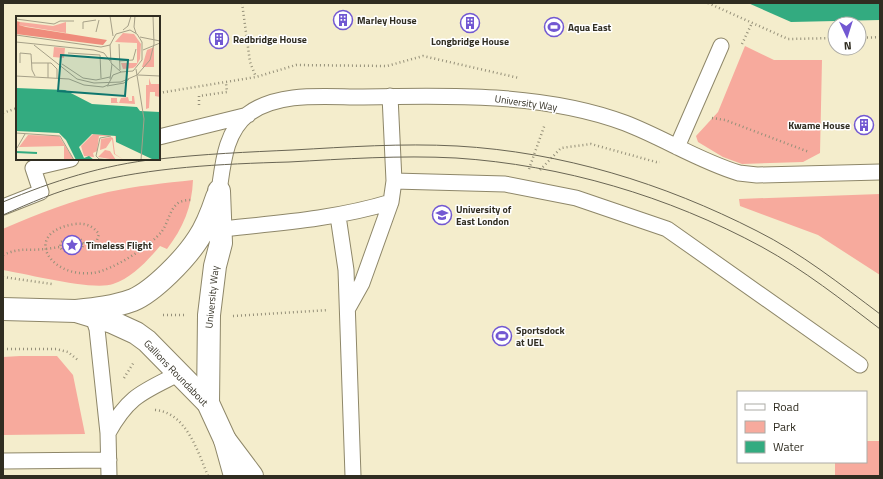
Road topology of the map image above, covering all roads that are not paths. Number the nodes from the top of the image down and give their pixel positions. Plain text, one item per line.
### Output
1 (721, 46) dead end
2 (390, 96) junction
3 (248, 115) junction
4 (160, 137) edge
5 (678, 147) junction
6 (67, 160) edge
7 (880, 172) edge
8 (394, 181) junction
9 (220, 191) junction
10 (391, 202) junction
11 (3, 207) edge
12 (338, 216) junction
13 (222, 229) junction
14 (347, 309) junction
15 (3, 310) edge
16 (84, 314) junction
17 (860, 364) dead end
18 (180, 373) junction
19 (208, 403) junction
20 (108, 433) junction
21 (225, 440) junction
22 (109, 460) junction
23 (3, 461) edge
24 (109, 476) edge
25 (235, 476) edge
26 (252, 476) edge
27 (353, 476) edge

1 - 5 lane
2 - 3 lane, University Way
2 - 5 lane, University Way
2 - 8 lane
3 - 4 lane
3 - 9 lane, University Way
5 - 7 lane, University Way
6 - 11 lane
8 - 10 lane
8 - 17 lane
9 - 13 main road, University Way
9 - 16 main road, University Way
10 - 12 lane
10 - 14 lane
12 - 13 lane
12 - 14 lane
13 - 19 main road, University Way
14 - 27 lane
15 - 16 main road, Gallions Roundabout
16 - 18 main road, Gallions Roundabout
16 - 20 lane
18 - 19 main road, Gallions Roundabout
18 - 20 lane
19 - 21 main road, Gallions Roundabout
20 - 22 lane
21 - 25 main road, Gallions Roundabout
21 - 26 main road
22 - 23 lane
22 - 24 lane

